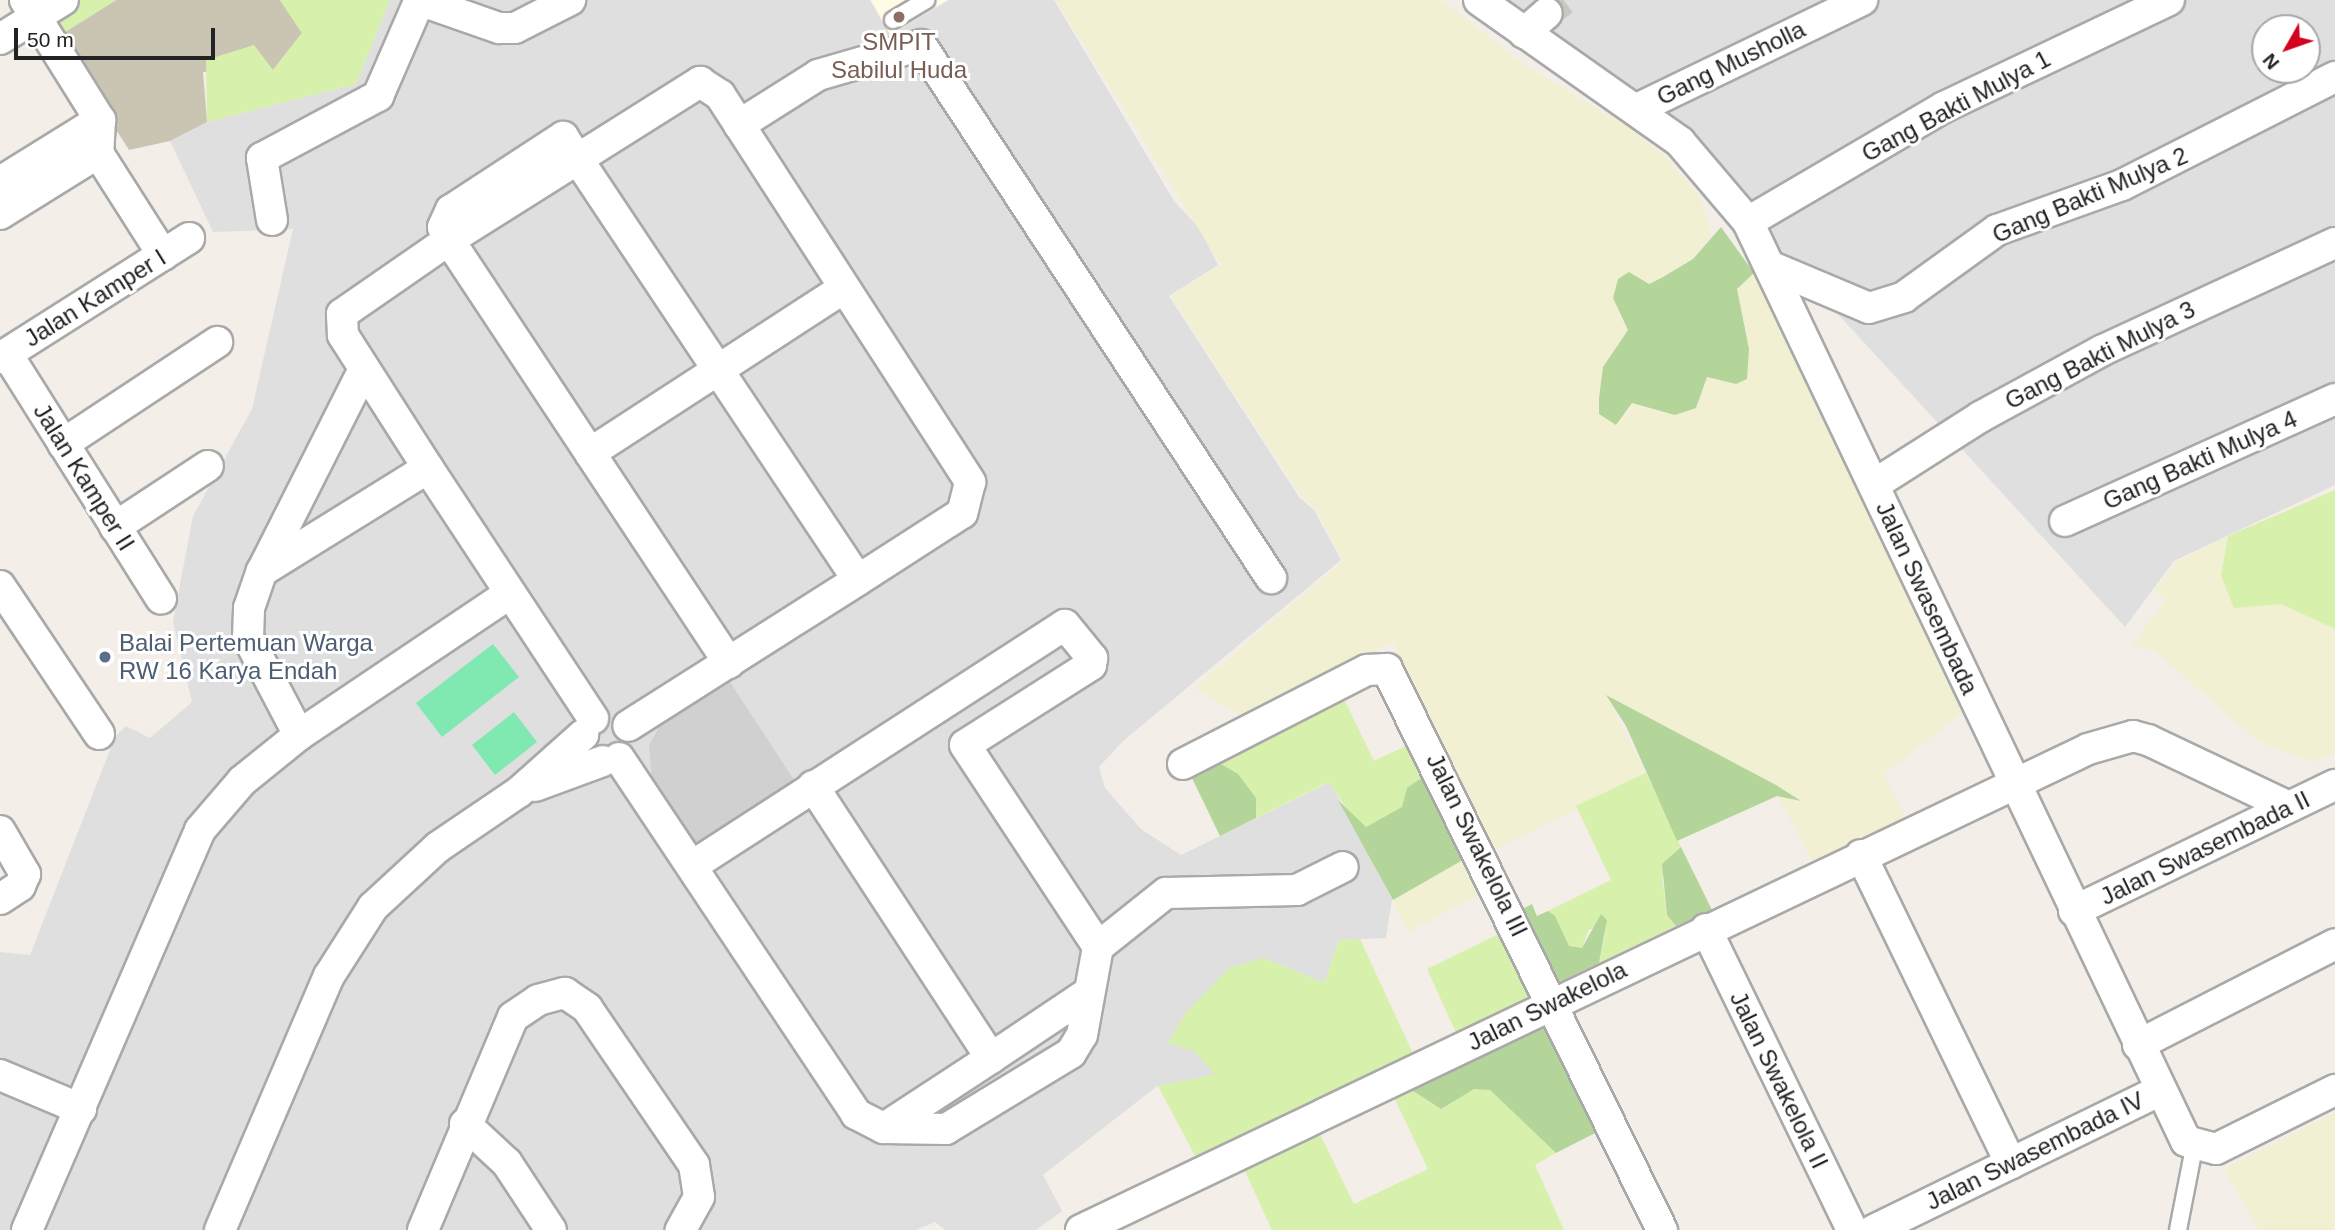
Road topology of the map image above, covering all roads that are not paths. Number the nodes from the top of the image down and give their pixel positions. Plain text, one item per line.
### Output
1 (63, 0) edge
2 (570, 0) edge
3 (926, 0) edge
4 (1479, 0) edge
5 (1862, 0) edge
6 (2169, 0) edge
7 (418, 2) edge
8 (30, 8) edge
9 (1547, 13) tunnel mouth
10 (893, 20) dead end
11 (1524, 33) junction
12 (0, 39) edge
13 (2335, 77) edge
14 (1639, 108) junction
15 (100, 120) junction
16 (739, 125) junction
17 (98, 153) junction
18 (580, 156) junction
19 (0, 182) edge
20 (0, 214) edge
21 (272, 220) dead end
22 (1748, 222) junction
23 (190, 238) dead end
24 (449, 240) junction
25 (2335, 243) edge
26 (163, 255) junction
27 (1772, 267) junction
28 (844, 288) junction
29 (217, 342) dead end
30 (3, 356) edge
31 (720, 368) junction
32 (365, 369) junction
33 (2335, 399) edge
34 (63, 444) junction
35 (590, 453) junction
36 (208, 466) dead end
37 (428, 468) junction
38 (1875, 484) junction
39 (2065, 522) dead end
40 (115, 527) junction
41 (262, 571) junction
42 (1270, 578) dead end
43 (858, 580) junction
44 (0, 586) edge
45 (510, 593) junction
46 (161, 599) dead end
47 (729, 663) junction
48 (938, 706) junction
49 (588, 726) junction
50 (628, 726) junction
51 (99, 734) dead end
52 (299, 735) junction
53 (965, 745) junction
54 (611, 760) junction
55 (1183, 764) dead end
56 (2013, 784) junction
57 (2335, 785) edge
58 (813, 786) junction
59 (519, 792) junction
60 (2287, 806) junction
61 (0, 831) edge
62 (1861, 855) junction
63 (692, 866) junction
64 (1343, 867) dead end
65 (0, 899) edge
66 (2074, 911) junction
67 (1706, 929) junction
68 (2335, 944) edge
69 (1098, 947) junction
70 (1088, 993) junction
71 (1554, 1002) junction
72 (2138, 1045) junction
73 (991, 1058) junction
74 (0, 1075) edge
75 (2335, 1090) edge
76 (2159, 1091) junction
77 (80, 1109) junction
78 (465, 1124) junction
79 (884, 1128) junction
80 (2194, 1147) junction
81 (2011, 1164) junction
82 (27, 1230) edge
83 (220, 1230) edge
84 (423, 1230) edge
85 (551, 1230) edge
86 (681, 1230) edge
87 (1081, 1230) edge
88 (1662, 1230) edge
89 (1852, 1230) edge
90 (1874, 1230) edge
91 (2178, 1230) edge

1 - 8 street
2 - 7 street
3 - 10 lane
4 - 11 street, Jalan Swasembada
5 - 14 street, Gang Musholla
6 - 22 street, Gang Bakti Mulya 1
7 - 21 street
8 - 12 street
8 - 15 street
9 - 11 street
11 - 14 street, Jalan Swasembada
13 - 27 street, Gang Bakti Mulya 2
14 - 22 street, Jalan Swasembada
15 - 17 street
15 - 19 street
16 - 18 street
16 - 28 street
16 - 42 street
17 - 20 street
17 - 26 street
18 - 24 street
18 - 31 street
22 - 27 street, Jalan Swasembada
23 - 26 street, Jalan Kamper I
24 - 32 street
24 - 35 street
25 - 38 street, Gang Bakti Mulya 3
26 - 30 street, Jalan Kamper I
27 - 38 street, Jalan Swasembada
28 - 31 street
28 - 43 street
29 - 34 street
30 - 34 street, Jalan Kamper II
31 - 35 street
31 - 43 street
32 - 37 street
32 - 41 street
33 - 39 street, Gang Bakti Mulya 4
34 - 40 street, Jalan Kamper II
35 - 47 street
36 - 40 street
37 - 41 street
37 - 45 street
38 - 56 street, Jalan Swasembada
40 - 46 street, Jalan Kamper II
41 - 52 street
43 - 47 street
44 - 51 street
45 - 49 street
45 - 52 street
47 - 50 street
48 - 53 street
48 - 53 street
48 - 58 street
49 - 50 street
49 - 54 street
49 - 59 street
50 - 54 street
52 - 77 street
53 - 69 street
54 - 59 street
54 - 63 street
55 - 71 street, Jalan Swakelola III
56 - 60 street, Jalan Swakelola
56 - 62 street, Jalan Swakelola
56 - 66 street, Jalan Swasembada
57 - 60 street, Jalan Swasembada II
58 - 63 street
58 - 73 street
59 - 83 street
60 - 66 street, Jalan Swasembada II
61 - 65 street
62 - 67 street, Jalan Swakelola
62 - 81 street
63 - 79 street
64 - 69 street
66 - 72 street, Jalan Swasembada
67 - 71 street, Jalan Swakelola
67 - 89 street, Jalan Swakelola II
68 - 72 street
69 - 70 street
70 - 73 street
70 - 79 street
71 - 87 street, Jalan Swakelola
71 - 88 street, Jalan Swakelola III
72 - 76 street, Jalan Swasembada
73 - 79 street
74 - 77 street
75 - 80 street
76 - 80 street, Jalan Swasembada
76 - 81 street, Jalan Swasembada IV
77 - 82 street
78 - 84 street
78 - 85 street
78 - 86 street
80 - 91 lane
81 - 90 street, Jalan Swasembada IV

